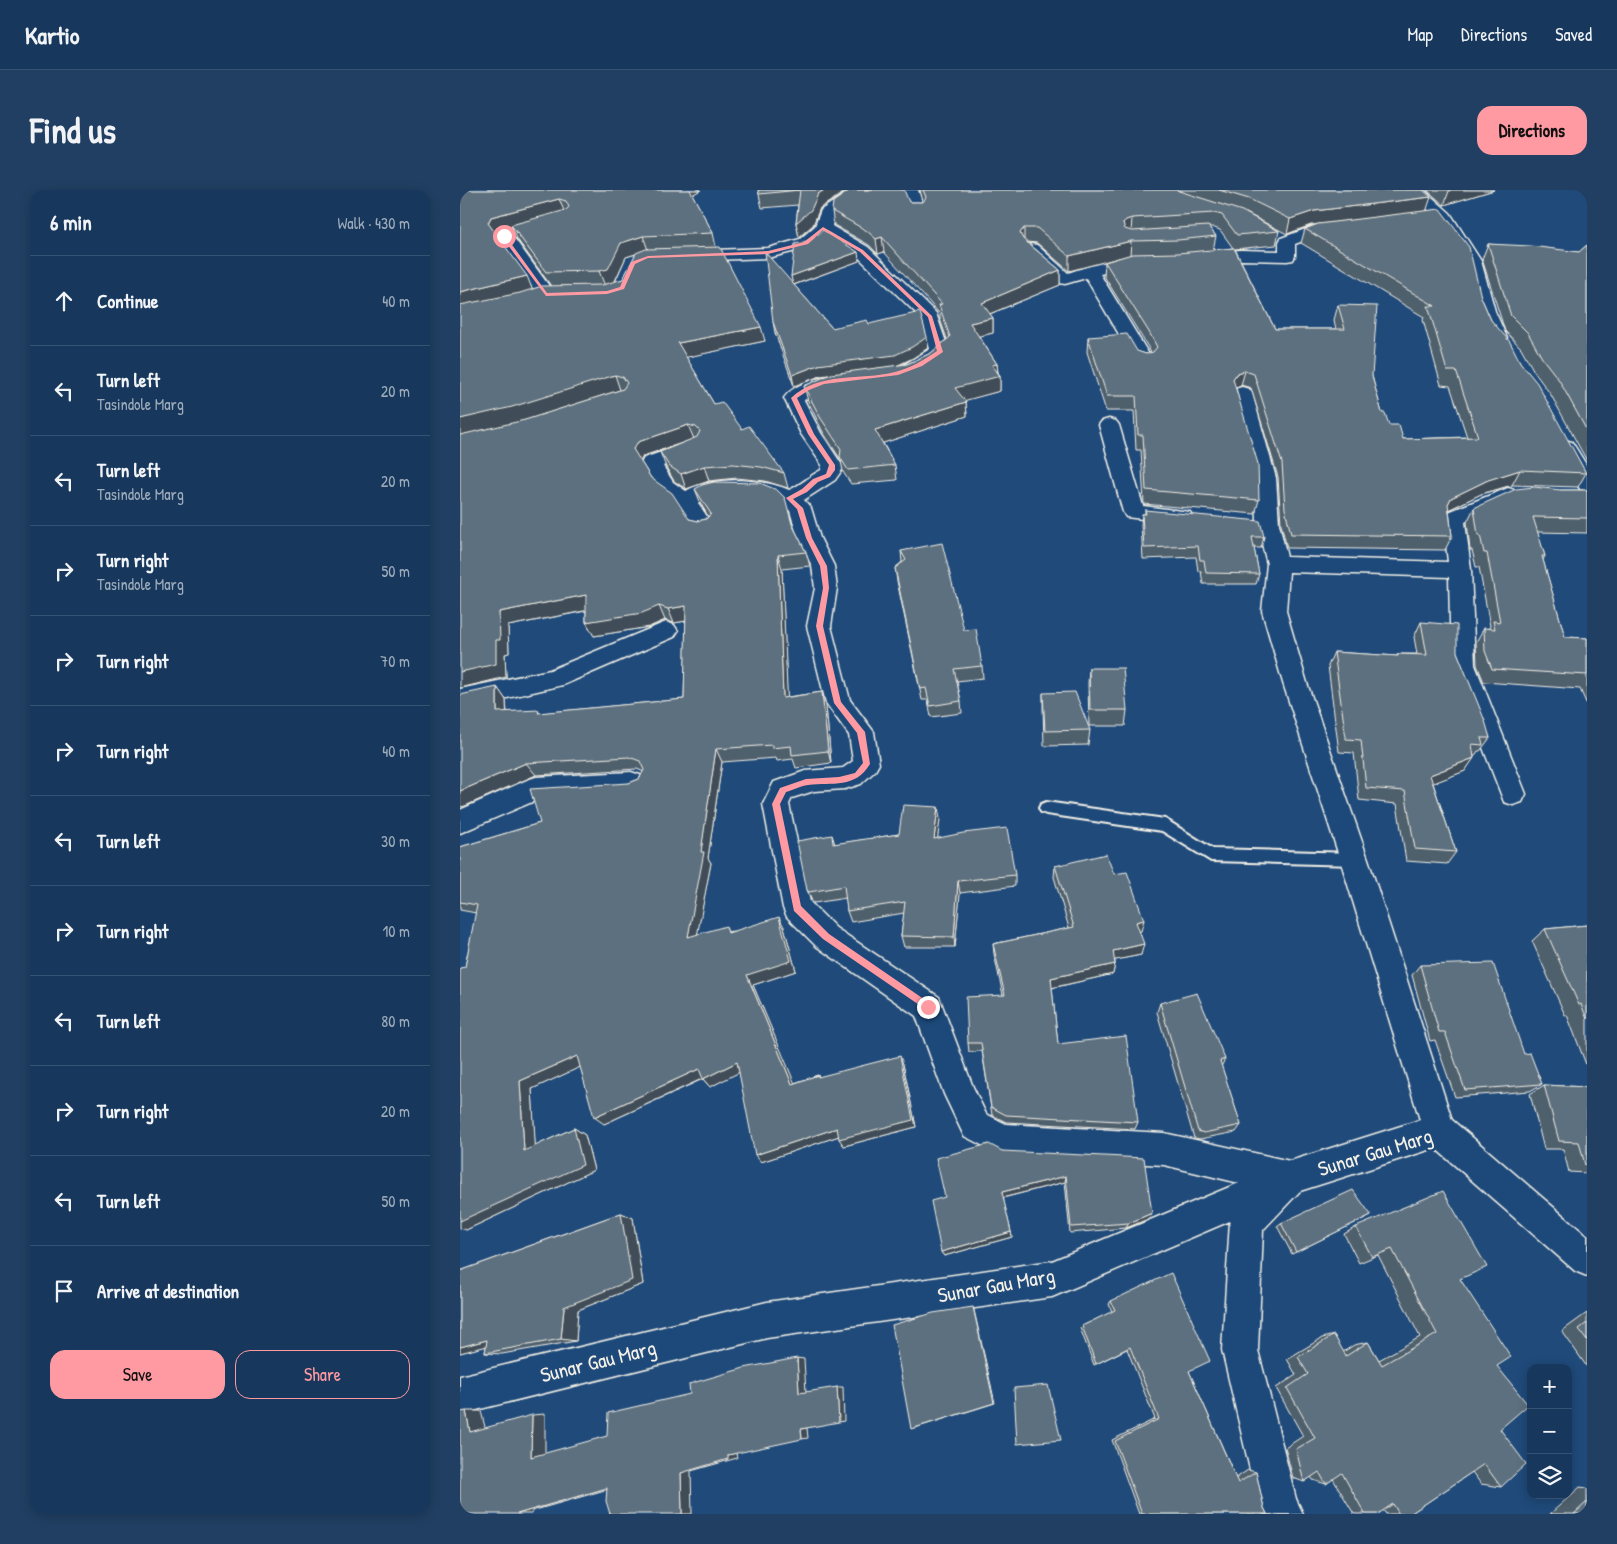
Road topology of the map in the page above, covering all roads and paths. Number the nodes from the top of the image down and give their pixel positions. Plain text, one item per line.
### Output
1 (866, 190) edge
2 (910, 190) edge
3 (1415, 190) edge
4 (917, 212) edge
5 (1444, 216) junction
6 (1425, 218) edge
7 (565, 220) edge
8 (1359, 227) edge
9 (823, 228) junction
10 (1270, 234) edge
11 (1216, 240) edge
12 (1288, 242) junction
13 (1030, 248) edge
14 (674, 256) edge
15 (1228, 256) junction
16 (1184, 260) edge
17 (1156, 261) edge
18 (1090, 271) junction
19 (564, 294) edge
20 (1513, 353) edge
21 (1144, 361) edge
22 (896, 374) edge
23 (860, 378) edge
24 (1242, 393) dead end
25 (1109, 425) dead end
26 (1556, 428) edge
27 (693, 447) edge
28 (1526, 492) edge
29 (1581, 492) edge
30 (789, 498) junction
31 (686, 501) junction
32 (1201, 518) edge
33 (703, 527) edge
34 (1278, 564) junction
35 (1460, 570) junction
36 (666, 631) dead end
37 (460, 700) edge
38 (638, 782) edge
39 (1513, 794) dead end
40 (1046, 808) dead end
41 (460, 822) edge
42 (1354, 859) junction
43 (1439, 1130) junction
44 (1290, 1178) junction
45 (1587, 1259) edge
46 (460, 1395) edge
47 (1283, 1514) edge

1 - 9 street
2 - 4 street
3 - 5 street
5 - 6 street
5 - 20 street
7 - 19 street
8 - 12 street
9 - 14 street
9 - 22 street
10 - 12 street
11 - 15 street
12 - 15 street
13 - 18 street
15 - 16 street
17 - 18 street
18 - 21 street
23 - 30 street
24 - 34 street
25 - 32 street
26 - 29 street
27 - 31 street
28 - 35 street
30 - 31 street
30 - 44 street
31 - 33 street
34 - 35 street
34 - 42 street
35 - 39 street
36 - 37 street
38 - 41 street
40 - 42 lane
42 - 43 street
43 - 44 street, Sunar Gau Marg
43 - 45 street, Sunar Gau Marg
44 - 46 street, Sunar Gau Marg
44 - 47 street

